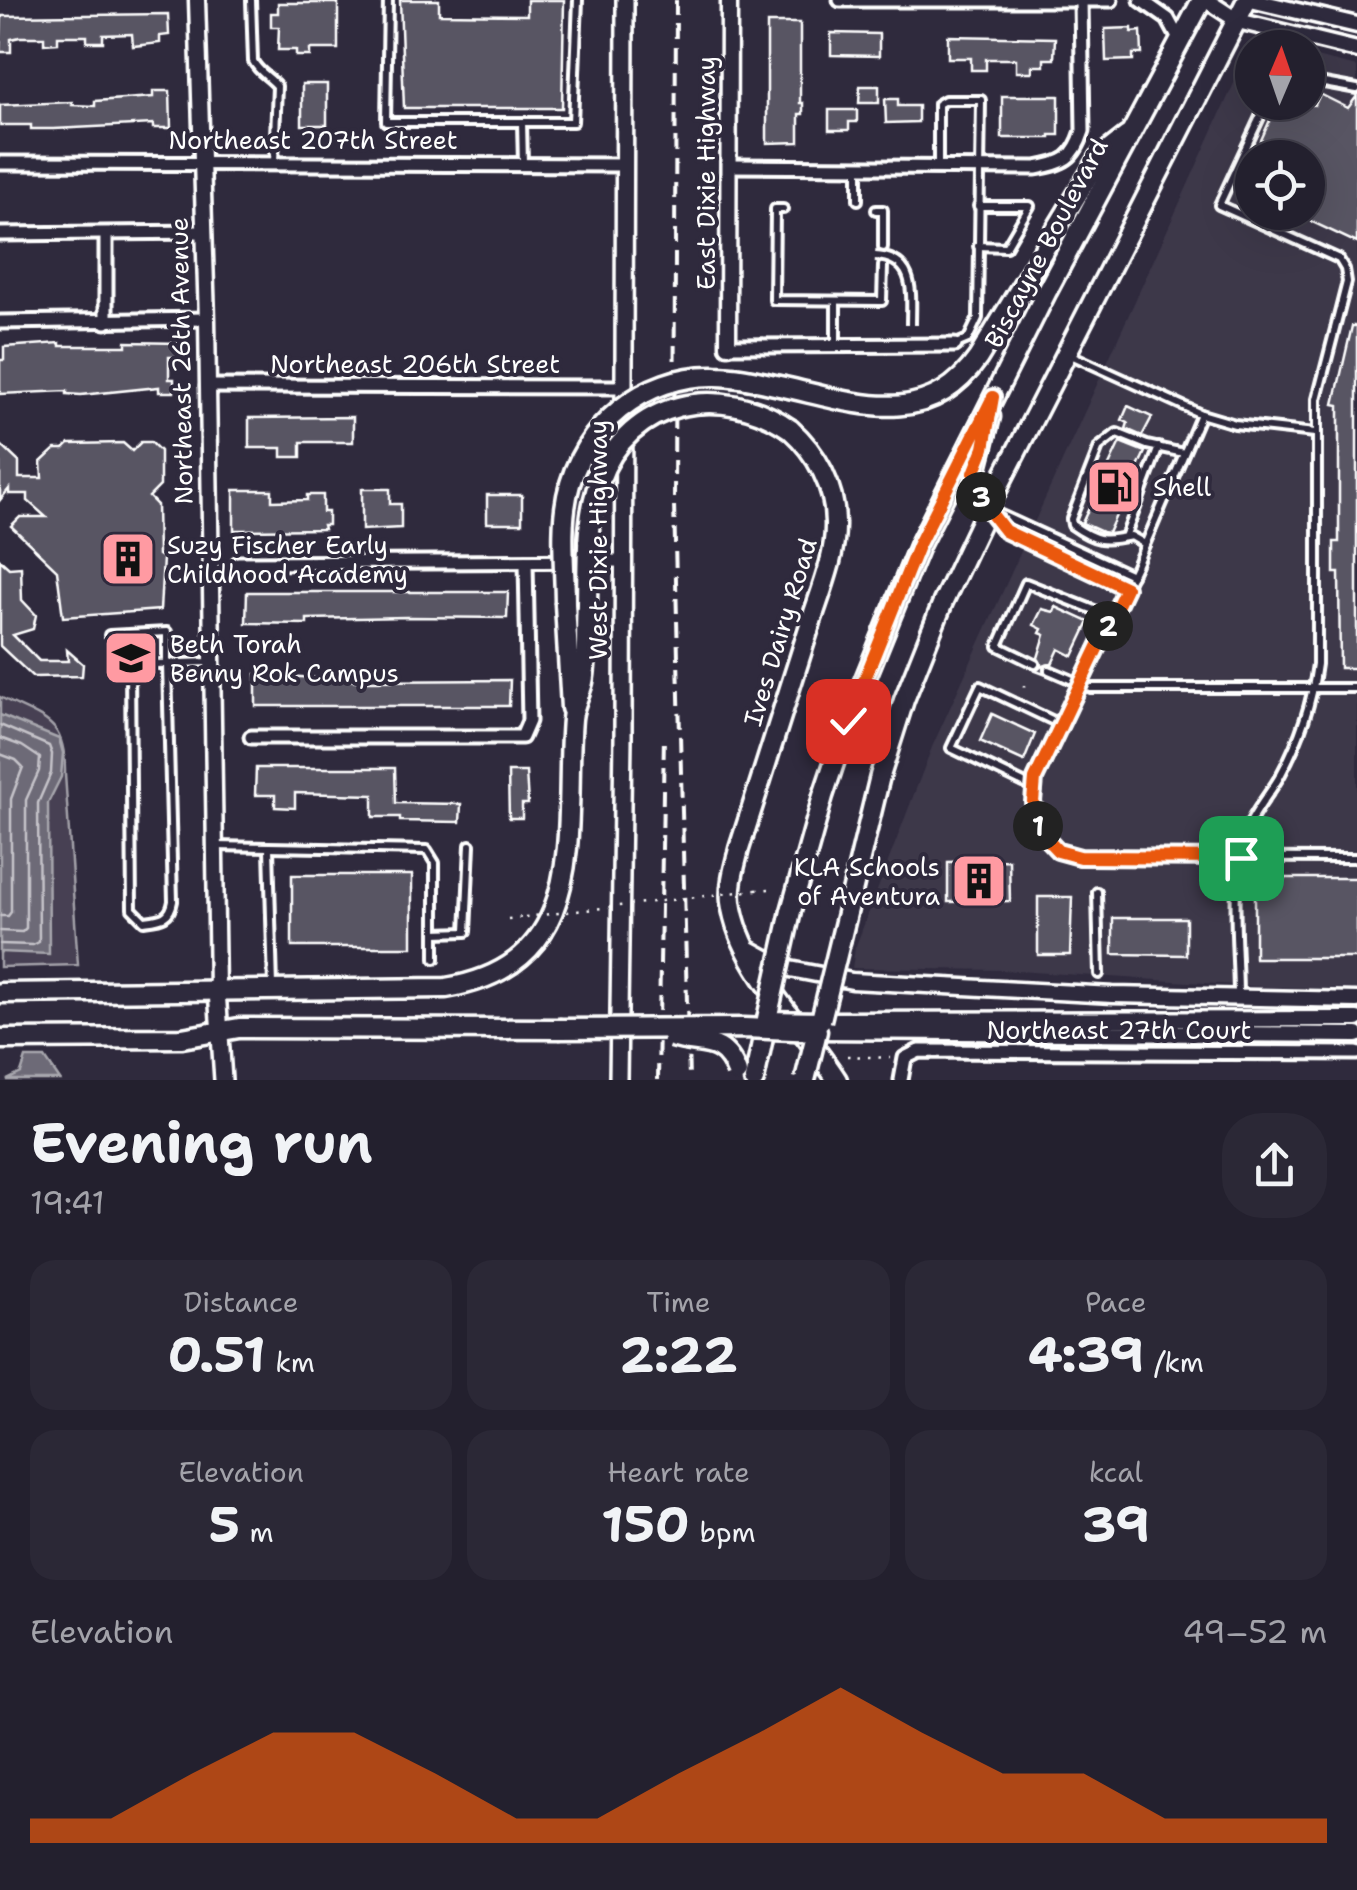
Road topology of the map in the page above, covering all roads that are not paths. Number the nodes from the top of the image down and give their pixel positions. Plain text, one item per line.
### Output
1 (197, 0) edge
2 (251, 0) edge
3 (388, 0) edge
4 (578, 0) edge
5 (626, 0) edge
6 (729, 0) edge
7 (840, 0) edge
8 (1111, 0) edge
9 (1141, 0) edge
10 (1204, 0) edge
11 (1249, 0) edge
12 (1081, 1) edge
13 (1238, 20) junction
14 (1357, 25) edge
15 (1180, 41) junction
16 (1357, 50) edge
17 (1325, 83) edge
18 (1357, 89) edge
19 (1260, 120) edge
20 (522, 122) junction
21 (1132, 133) junction
22 (202, 162) junction
23 (274, 162) junction
24 (0, 163) edge
25 (523, 164) junction
26 (625, 165) junction
27 (728, 166) junction
28 (858, 168) junction
29 (938, 168) junction
30 (978, 168) junction
31 (858, 200) dead end
32 (978, 206) junction
33 (783, 210) dead end
34 (876, 210) dead end
35 (204, 232) junction
36 (0, 234) edge
37 (106, 234) junction
38 (978, 246) junction
39 (883, 247) dead end
40 (875, 256) dead end
41 (883, 266) dead end
42 (836, 301) junction
43 (206, 320) junction
44 (0, 322) edge
45 (106, 322) junction
46 (836, 345) junction
47 (911, 345) junction
48 (955, 345) joint
49 (728, 346) joint
50 (1067, 353) junction
51 (206, 386) junction
52 (624, 387) junction
53 (993, 397) junction
54 (1201, 414) junction
55 (1315, 433) junction
56 (1158, 447) junction
57 (1184, 453) junction
58 (987, 508) junction
59 (1125, 537) junction
60 (1145, 544) junction
61 (623, 561) junction
62 (526, 562) junction
63 (238, 563) dead end
64 (1132, 574) junction
65 (1126, 588) junction
66 (1112, 617) junction
67 (108, 634) dead end
68 (210, 662) junction
69 (167, 664) junction
70 (1035, 664) dead end
71 (1050, 670) dead end
72 (1080, 684) junction
73 (1314, 688) junction
74 (1357, 688) edge
75 (572, 714) junction
76 (1060, 724) junction
77 (251, 737) dead end
78 (1034, 788) junction
79 (470, 845) dead end
80 (214, 846) junction
81 (268, 848) junction
82 (1241, 858) junction
83 (1357, 858) edge
84 (1097, 892) dead end
85 (435, 933) junction
86 (748, 948) junction
87 (435, 959) dead end
88 (1099, 974) dead end
89 (274, 989) junction
90 (216, 990) junction
91 (0, 993) edge
92 (1238, 998) junction
93 (1357, 1000) edge
94 (1357, 1019) edge
95 (766, 1024) junction
96 (819, 1026) junction
97 (889, 1027) junction
98 (653, 1028) junction
99 (220, 1032) junction
100 (1357, 1035) edge
101 (0, 1039) edge
102 (1357, 1053) edge
103 (746, 1077) edge
104 (223, 1080) edge
105 (618, 1080) edge
106 (804, 1080) edge
107 (837, 1080) edge
108 (900, 1080) edge

1 - 22 street, Northeast 26th Avenue
2 - 23 lane
3 - 20 lane
4 - 20 lane
5 - 26 main road, West Dixie Highway
6 - 27 street, East Dixie Highway
7 - 12 street
8 - 12 street
9 - 15 street
10 - 13 street
10 - 15 main road, Biscayne Boulevard
11 - 13 main road
11 - 14 street
12 - 30 street
13 - 16 street
13 - 50 main road
15 - 21 main road, Biscayne Boulevard
17 - 18 lane
19 - 55 lane
20 - 25 lane
21 - 53 main road, Biscayne Boulevard
21 - 75 main road, bridge
22 - 23 street, Northeast 207th Street
22 - 24 street, Northeast 207th Street
22 - 35 street, Northeast 26th Avenue
23 - 25 street, Northeast 207th Street
25 - 26 street, Northeast 207th Street
26 - 52 main road, West Dixie Highway
27 - 28 street
27 - 49 street, East Dixie Highway
28 - 29 street
28 - 31 lane
29 - 30 street
29 - 30 lane
30 - 32 lane
32 - 38 lane
32 - 38 lane
33 - 42 lane
34 - 39 lane
35 - 37 street
35 - 43 street, Northeast 26th Avenue
36 - 37 street
37 - 45 street
38 - 48 lane
40 - 47 lane, bridge
41 - 42 lane
42 - 46 lane
43 - 45 street
43 - 51 street, Northeast 26th Avenue
44 - 45 street
46 - 47 street
46 - 49 street
47 - 48 street
50 - 54 lane
50 - 58 main road
51 - 52 street, Northeast 206th Street
51 - 68 street, Northeast 26th Avenue
52 - 61 main road, West Dixie Highway
53 - 58 main road
53 - 95 main road, Biscayne Boulevard, bridge
54 - 55 lane
54 - 57 lane
55 - 73 lane
56 - 57 lane
56 - 59 lane
56 - 59 lane
57 - 60 lane
58 - 64 lane
58 - 65 lane
58 - 96 main road, bridge
59 - 60 lane
60 - 64 lane
61 - 62 street
61 - 105 main road, West Dixie Highway
62 - 63 street
62 - 77 street
64 - 65 lane
65 - 66 lane
66 - 70 lane
66 - 72 lane
67 - 69 lane
68 - 69 lane
68 - 80 street, Northeast 26th Avenue
69 - 69 lane
71 - 72 lane
72 - 73 lane
72 - 76 lane
73 - 74 lane
73 - 82 lane
75 - 86 main road, Ives Dairy Road, bridge
75 - 89 main road, Ives Dairy Road
76 - 78 lane
76 - 78 lane
78 - 82 lane
79 - 85 lane
80 - 81 lane
80 - 90 street, Northeast 26th Avenue
81 - 85 lane
81 - 89 lane
82 - 83 lane
82 - 92 lane
84 - 88 lane
85 - 87 lane
86 - 92 street
86 - 107 main road, Ives Dairy Road
89 - 90 main road, Ives Dairy Road
90 - 91 main road, Ives Dairy Road
90 - 99 main road, Northeast 26th Avenue
92 - 93 street
94 - 97 street
95 - 96 main road, bridge
95 - 98 main road, bridge
95 - 103 main road, Biscayne Boulevard
96 - 97 street
96 - 106 main road, bridge
97 - 100 street
98 - 99 main road, bridge
98 - 103 main road, bridge
99 - 101 main road
99 - 104 main road, Northeast 26th Avenue
102 - 108 street, Northeast 27th Court

